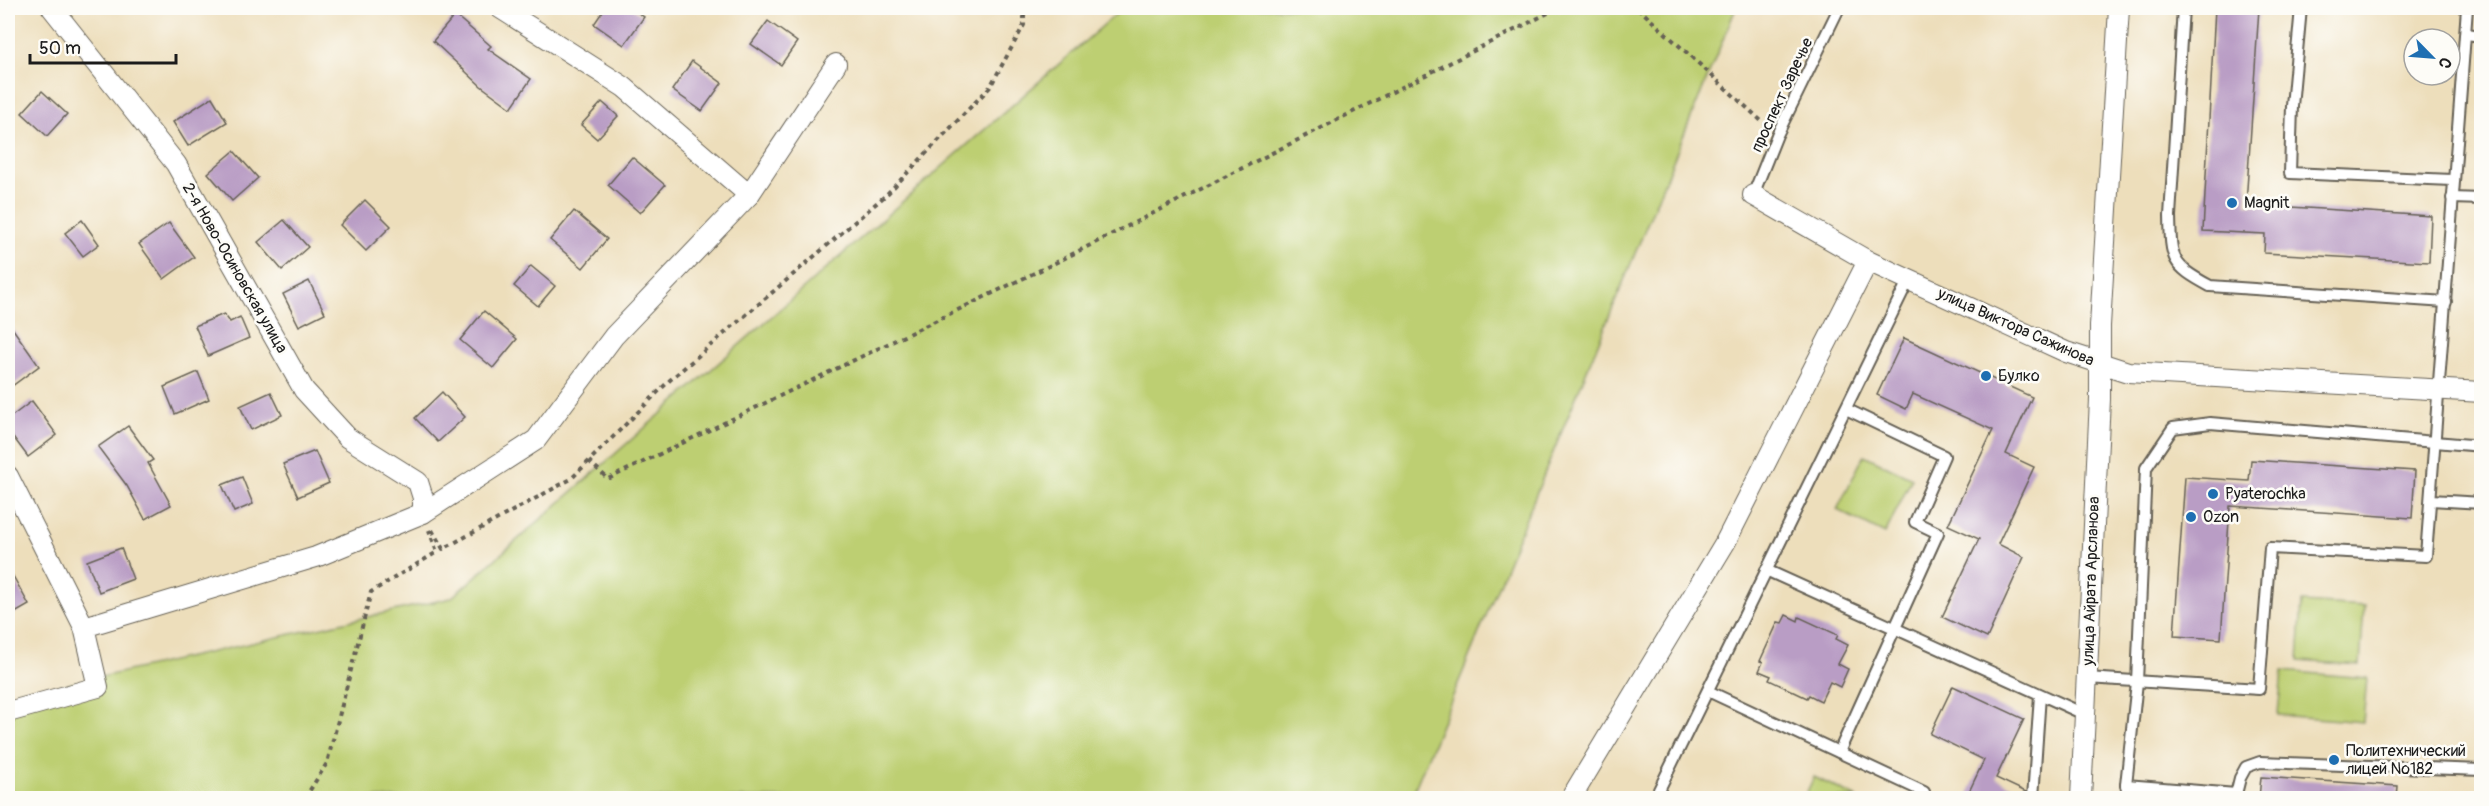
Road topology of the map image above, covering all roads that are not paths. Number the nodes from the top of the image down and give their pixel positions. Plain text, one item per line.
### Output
1 (52, 8) edge
2 (500, 8) edge
3 (1839, 8) edge
4 (2119, 8) edge
5 (2183, 8) edge
6 (2301, 8) edge
7 (2467, 8) edge
8 (2466, 34) junction
9 (2481, 36) edge
10 (836, 64) dead end
11 (2452, 180) junction
12 (749, 195) junction
13 (1753, 195) joint
14 (2452, 198) junction
15 (2481, 199) edge
16 (1868, 261) junction
17 (1909, 279) junction
18 (2446, 302) junction
19 (2100, 364) junction
20 (2440, 389) junction
21 (2481, 392) edge
22 (1846, 409) junction
23 (2436, 442) junction
24 (2481, 446) edge
25 (8, 476) edge
26 (2431, 500) junction
27 (2481, 503) edge
28 (423, 513) junction
29 (1766, 570) junction
30 (84, 627) junction
31 (1894, 628) junction
32 (2087, 678) junction
33 (2137, 682) junction
34 (1708, 690) junction
35 (2040, 695) junction
36 (8, 712) edge
37 (2086, 715) junction
38 (1839, 752) junction
39 (2481, 770) edge
40 (2126, 786) junction
41 (1657, 795) edge
42 (2236, 796) edge
43 (1571, 798) edge
44 (1669, 798) edge
45 (1921, 798) edge
46 (2033, 798) edge
47 (2081, 798) edge
48 (2129, 798) edge

1 - 28 street, 2-я Ново-Осиновская улица
2 - 12 street
3 - 13 lane, проспект Заречье
4 - 19 street, улица Айрата Арсланова
5 - 18 lane
6 - 11 lane
7 - 8 lane
8 - 9 lane
8 - 11 lane
10 - 12 street
11 - 14 lane
12 - 28 street
13 - 16 street, улица Виктора Сажинова
14 - 15 lane
14 - 18 lane
16 - 17 street, улица Виктора Сажинова
16 - 43 street
17 - 19 street, улица Виктора Сажинова
17 - 22 lane
18 - 20 lane
19 - 20 street, улица Виктора Сажинова
19 - 32 street, улица Айрата Арсланова
20 - 21 street, улица Виктора Сажинова
20 - 23 lane
22 - 29 lane
22 - 31 lane
23 - 24 lane
23 - 26 lane
23 - 33 lane
25 - 30 street
26 - 27 lane
26 - 33 lane
28 - 30 street
29 - 31 lane
29 - 34 lane
30 - 36 street
31 - 35 lane
31 - 38 lane
32 - 33 lane
32 - 37 street, улица Айрата Арсланова
33 - 40 lane
34 - 38 lane
34 - 41 lane
35 - 37 lane
35 - 46 lane
37 - 47 street, улица Айрата Арсланова
38 - 45 lane
39 - 42 lane
40 - 42 lane
40 - 48 lane
41 - 44 lane

